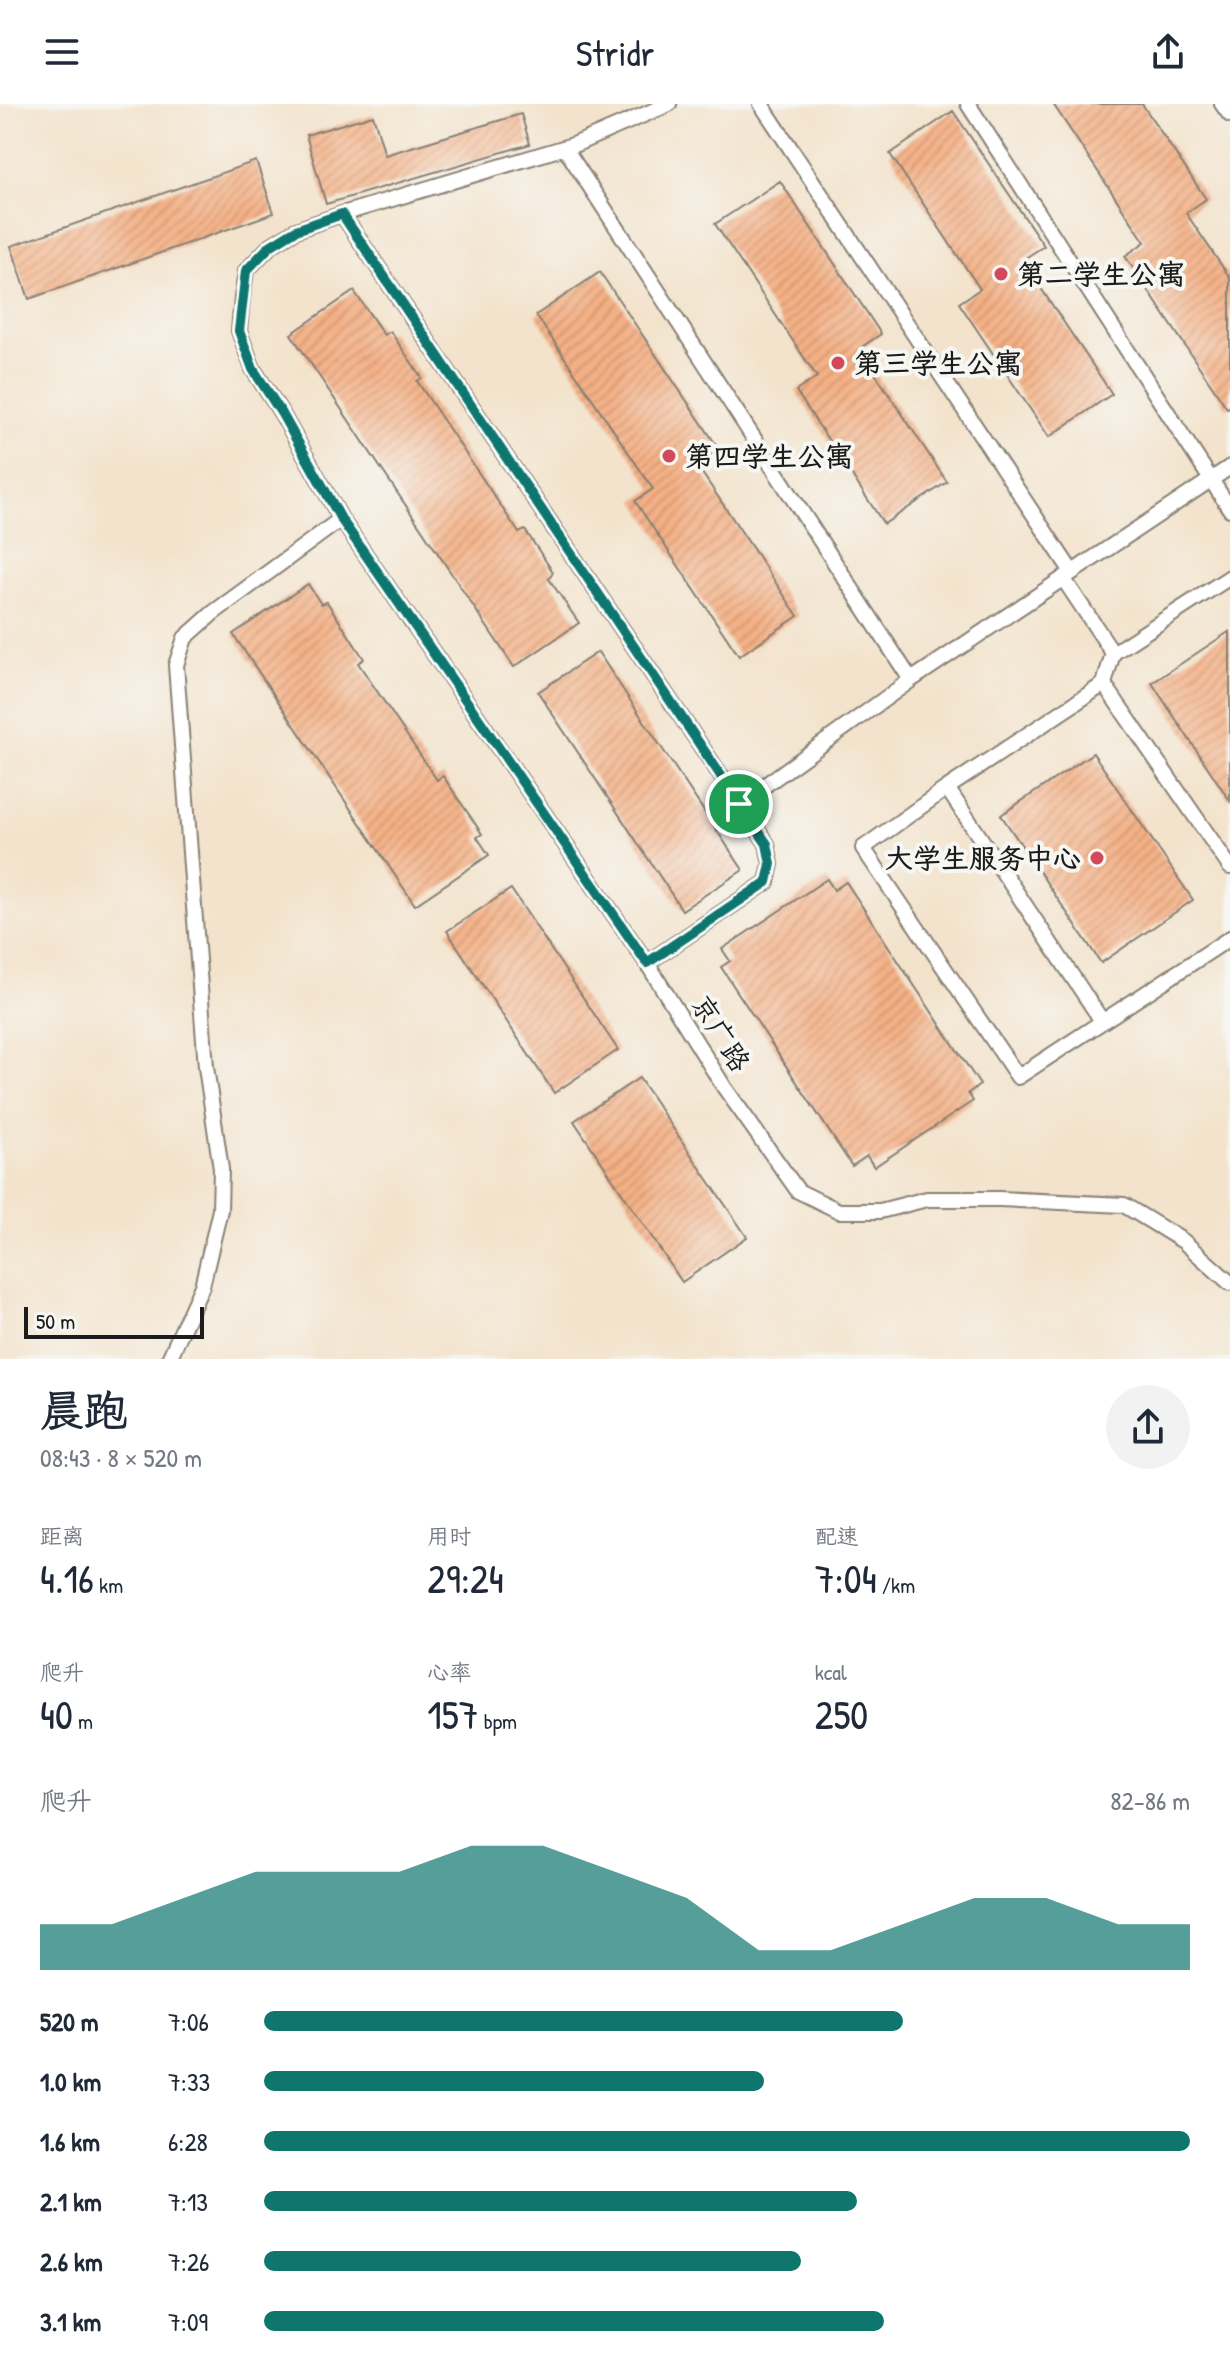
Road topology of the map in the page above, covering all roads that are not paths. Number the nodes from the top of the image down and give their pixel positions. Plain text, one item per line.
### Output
1 (669, 104) edge
2 (761, 104) edge
3 (968, 104) edge
4 (1222, 104) edge
5 (1230, 115) edge
6 (565, 148) junction
7 (342, 214) junction
8 (1230, 467) edge
9 (1211, 480) junction
10 (1230, 509) edge
11 (341, 519) junction
12 (1068, 575) junction
13 (1230, 577) edge
14 (1113, 653) junction
15 (911, 680) junction
16 (1104, 684) junction
17 (947, 788) junction
18 (739, 804) junction
19 (1230, 867) edge
20 (1230, 938) edge
21 (647, 963) junction
22 (1102, 1021) junction
23 (1230, 1283) edge
24 (169, 1359) edge

1 - 6 lane, 京广路
2 - 12 lane
3 - 9 lane
4 - 5 lane
6 - 7 lane, 京广路
6 - 15 lane
7 - 11 lane, 京广路
7 - 18 lane
8 - 9 lane
9 - 10 lane
9 - 12 lane
11 - 21 lane, 京广路
11 - 24 lane
12 - 14 lane
12 - 15 lane
13 - 14 lane
14 - 16 lane
15 - 18 lane
16 - 17 lane
16 - 19 lane
17 - 22 lane
17 - 22 lane
18 - 21 lane
20 - 22 lane
21 - 23 lane, 京广路

